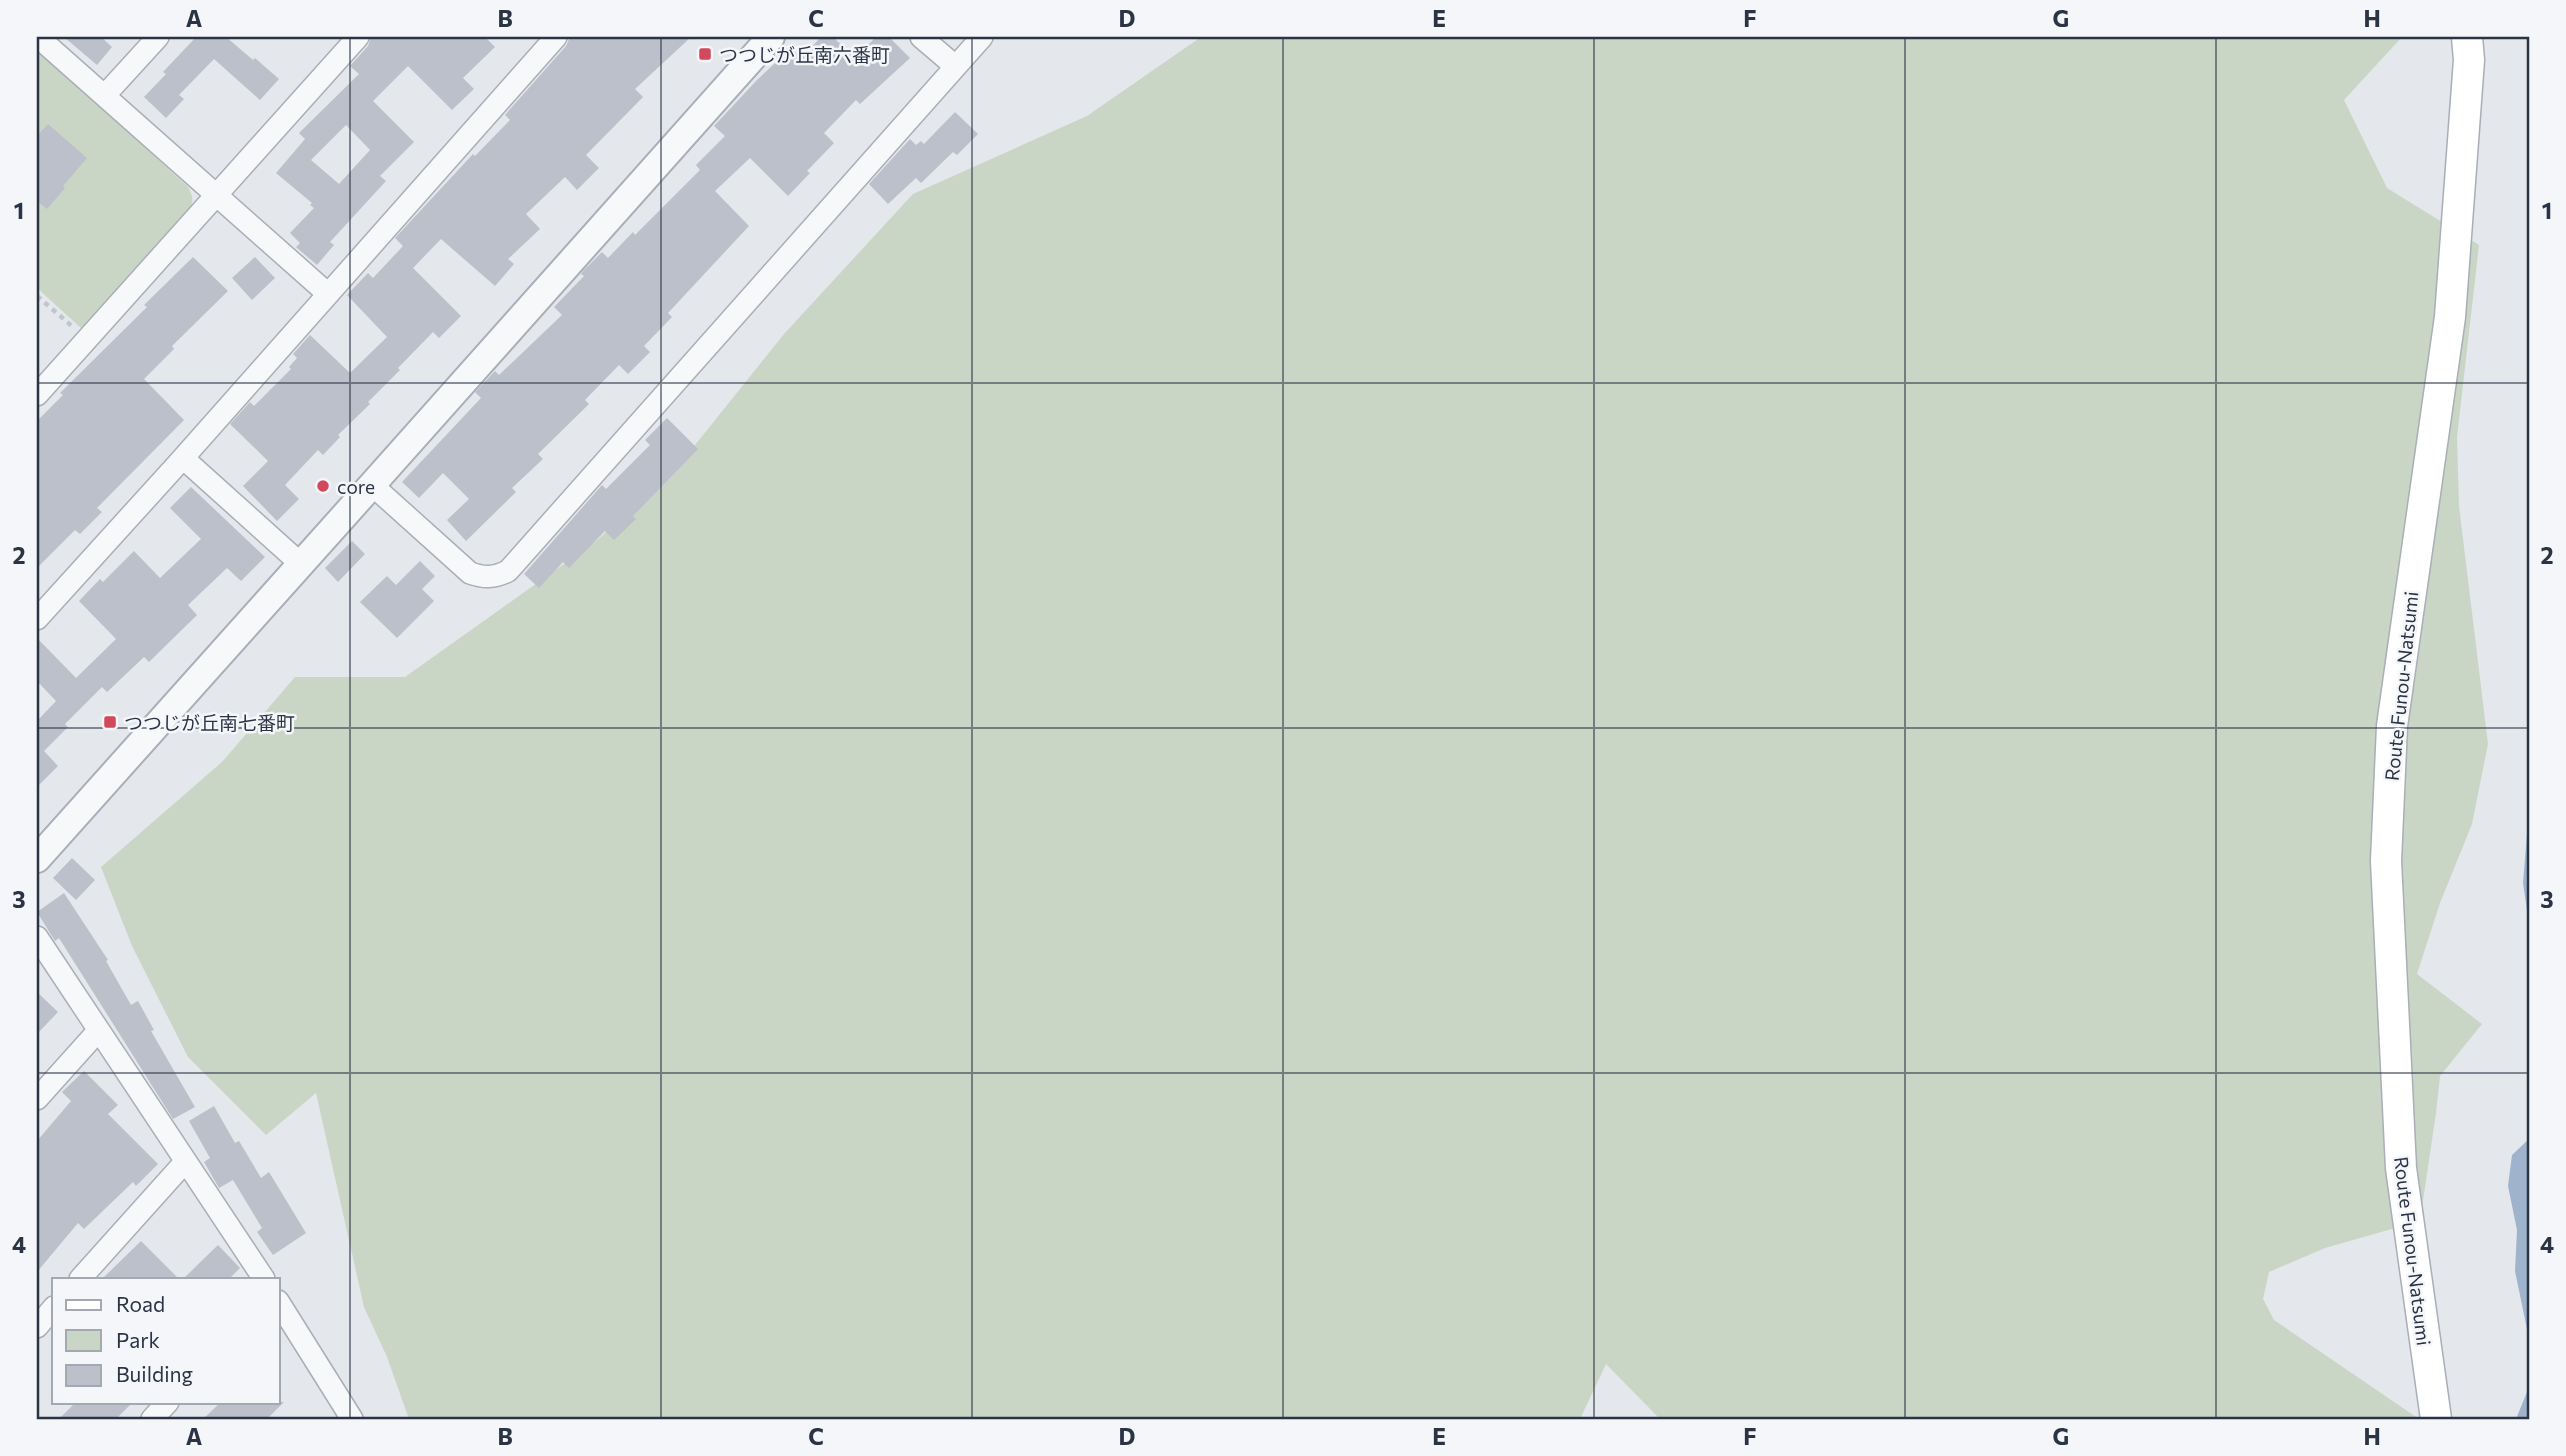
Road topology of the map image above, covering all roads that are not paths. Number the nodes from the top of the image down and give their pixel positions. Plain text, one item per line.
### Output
1 (38, 37) edge
2 (158, 37) edge
3 (358, 37) edge
4 (556, 37) edge
5 (771, 37) edge
6 (921, 37) edge
7 (982, 37) edge
8 (2467, 37) edge
9 (955, 66) junction
10 (105, 95) junction
11 (216, 195) junction
12 (328, 293) junction
13 (37, 395) edge
14 (183, 457) junction
15 (371, 484) junction
16 (302, 565) junction
17 (37, 620) edge
18 (37, 859) edge
19 (37, 937) edge
20 (98, 1031) junction
21 (37, 1099) edge
22 (185, 1162) junction
23 (80, 1278) edge
24 (263, 1278) edge
25 (280, 1304) edge
26 (52, 1309) edge
27 (37, 1327) edge
28 (166, 1404) edge
29 (152, 1419) edge
30 (352, 1419) edge
31 (2436, 1419) edge

1 - 10 street
2 - 10 street
3 - 11 street
4 - 12 street
5 - 15 street
6 - 9 street
7 - 9 street
8 - 31 main road, Route Funou-Natsumi
9 - 15 street
10 - 11 street
11 - 12 street
11 - 13 street
12 - 14 street
14 - 16 street
14 - 17 street
15 - 16 street
16 - 18 street
19 - 20 street
20 - 21 street
20 - 22 street
22 - 23 street
22 - 24 street
25 - 30 street
26 - 27 street
28 - 29 street

